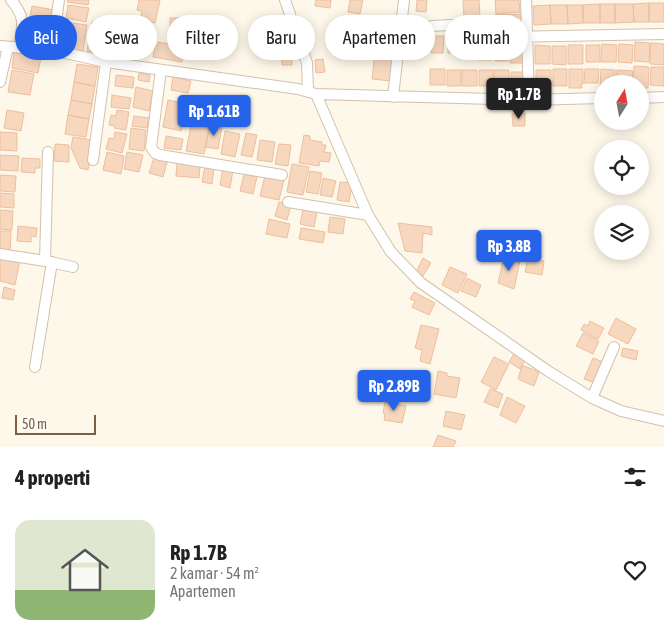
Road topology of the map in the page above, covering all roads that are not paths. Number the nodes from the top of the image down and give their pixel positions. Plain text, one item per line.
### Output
1 (11, 0) edge
2 (59, 0) edge
3 (285, 0) edge
4 (404, 0) edge
5 (526, 0) edge
6 (21, 15) edge
7 (57, 15) edge
8 (527, 15) edge
9 (664, 34) edge
10 (528, 36) joint
11 (4, 46) edge
12 (77, 56) edge
13 (106, 62) junction
14 (161, 70) junction
15 (0, 82) edge
16 (312, 92) junction
17 (394, 97) junction
18 (664, 97) edge
19 (594, 98) edge
20 (649, 98) edge
21 (529, 100) junction
22 (48, 152) dead end
23 (93, 160) dead end
24 (282, 174) dead end
25 (288, 202) dead end
26 (368, 215) junction
27 (0, 254) edge
28 (48, 261) junction
29 (73, 267) dead end
30 (614, 347) dead end
31 (35, 367) dead end
32 (592, 398) junction
33 (664, 421) edge

1 - 6 street
2 - 7 street
3 - 16 street
4 - 17 street
5 - 8 street
9 - 10 street
10 - 21 street
11 - 15 street
12 - 13 street
13 - 14 street
13 - 23 street
14 - 16 street
14 - 24 street
16 - 17 street
16 - 26 street
17 - 21 street
18 - 20 street
19 - 21 street
22 - 28 street
25 - 26 street
26 - 32 street
27 - 28 street
28 - 29 street
28 - 31 street
30 - 32 street
32 - 33 street

